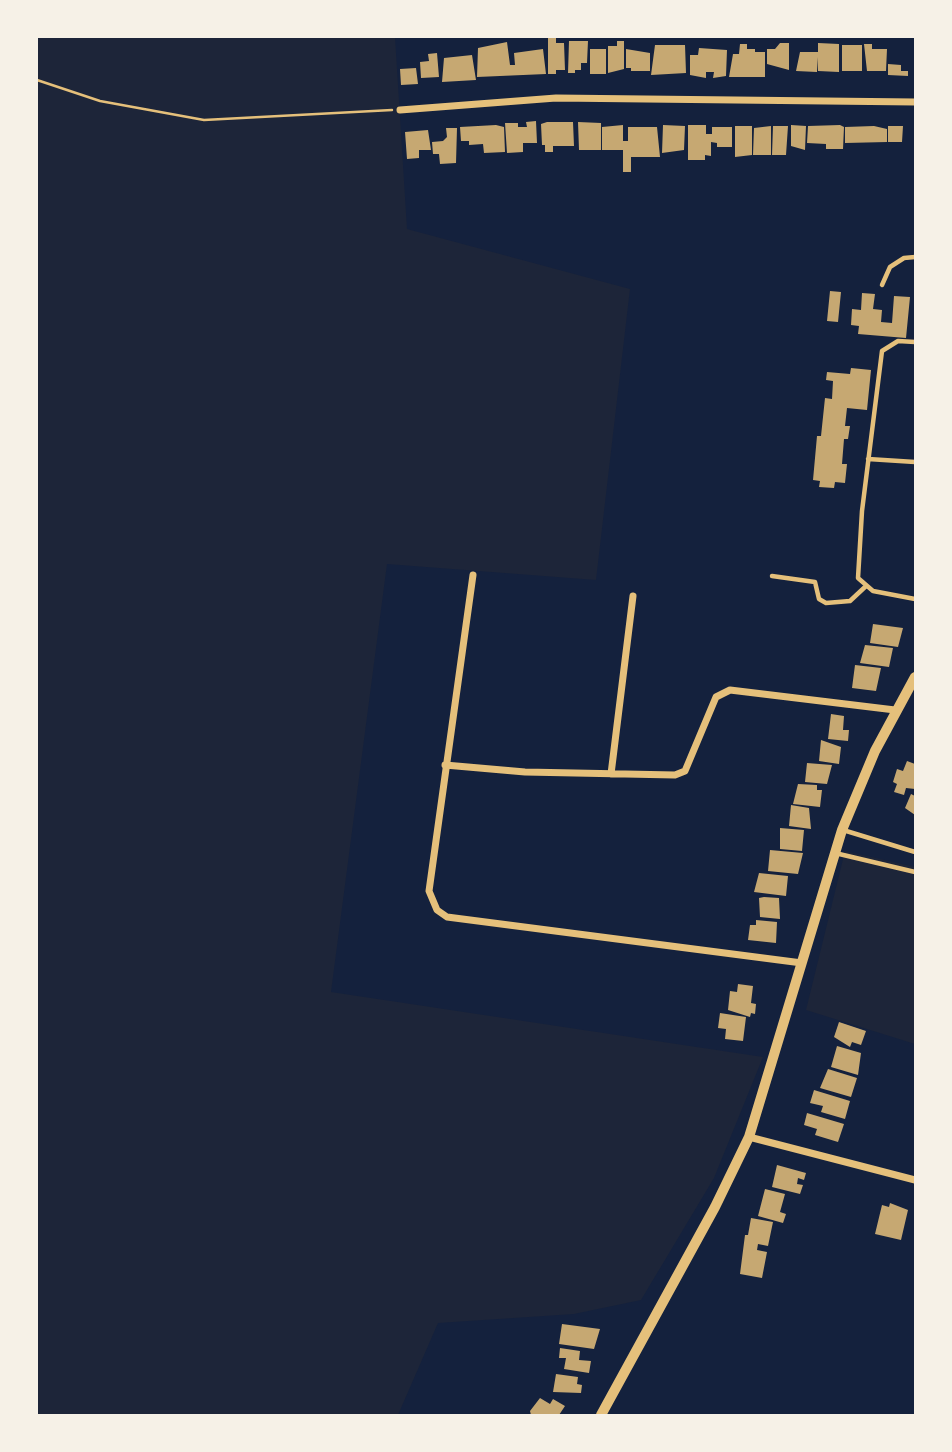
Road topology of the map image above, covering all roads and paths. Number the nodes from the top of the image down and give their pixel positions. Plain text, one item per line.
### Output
1 (37, 80) edge
2 (915, 102) edge
3 (400, 110) joint
4 (915, 257) edge
5 (882, 285) dead end
6 (915, 341) edge
7 (868, 459) junction
8 (915, 462) edge
9 (472, 575) dead end
10 (772, 576) dead end
11 (865, 587) junction
12 (633, 596) dead end
13 (915, 599) edge
14 (915, 677) edge
15 (895, 710) junction
16 (444, 765) junction
17 (611, 774) junction
18 (842, 830) junction
19 (915, 852) edge
20 (835, 853) junction
21 (915, 872) edge
22 (802, 963) junction
23 (749, 1137) junction
24 (915, 1180) edge
25 (601, 1415) edge

1 - 3 path
2 - 3 street
4 - 5 lane
6 - 7 lane
7 - 8 lane
7 - 11 lane
9 - 16 street
10 - 11 lane
11 - 13 lane
12 - 17 street
14 - 15 street
15 - 17 street
15 - 18 street
16 - 17 street
16 - 22 street
18 - 19 lane
18 - 20 street
20 - 21 lane
20 - 22 street
22 - 23 street
23 - 24 street
23 - 25 street

